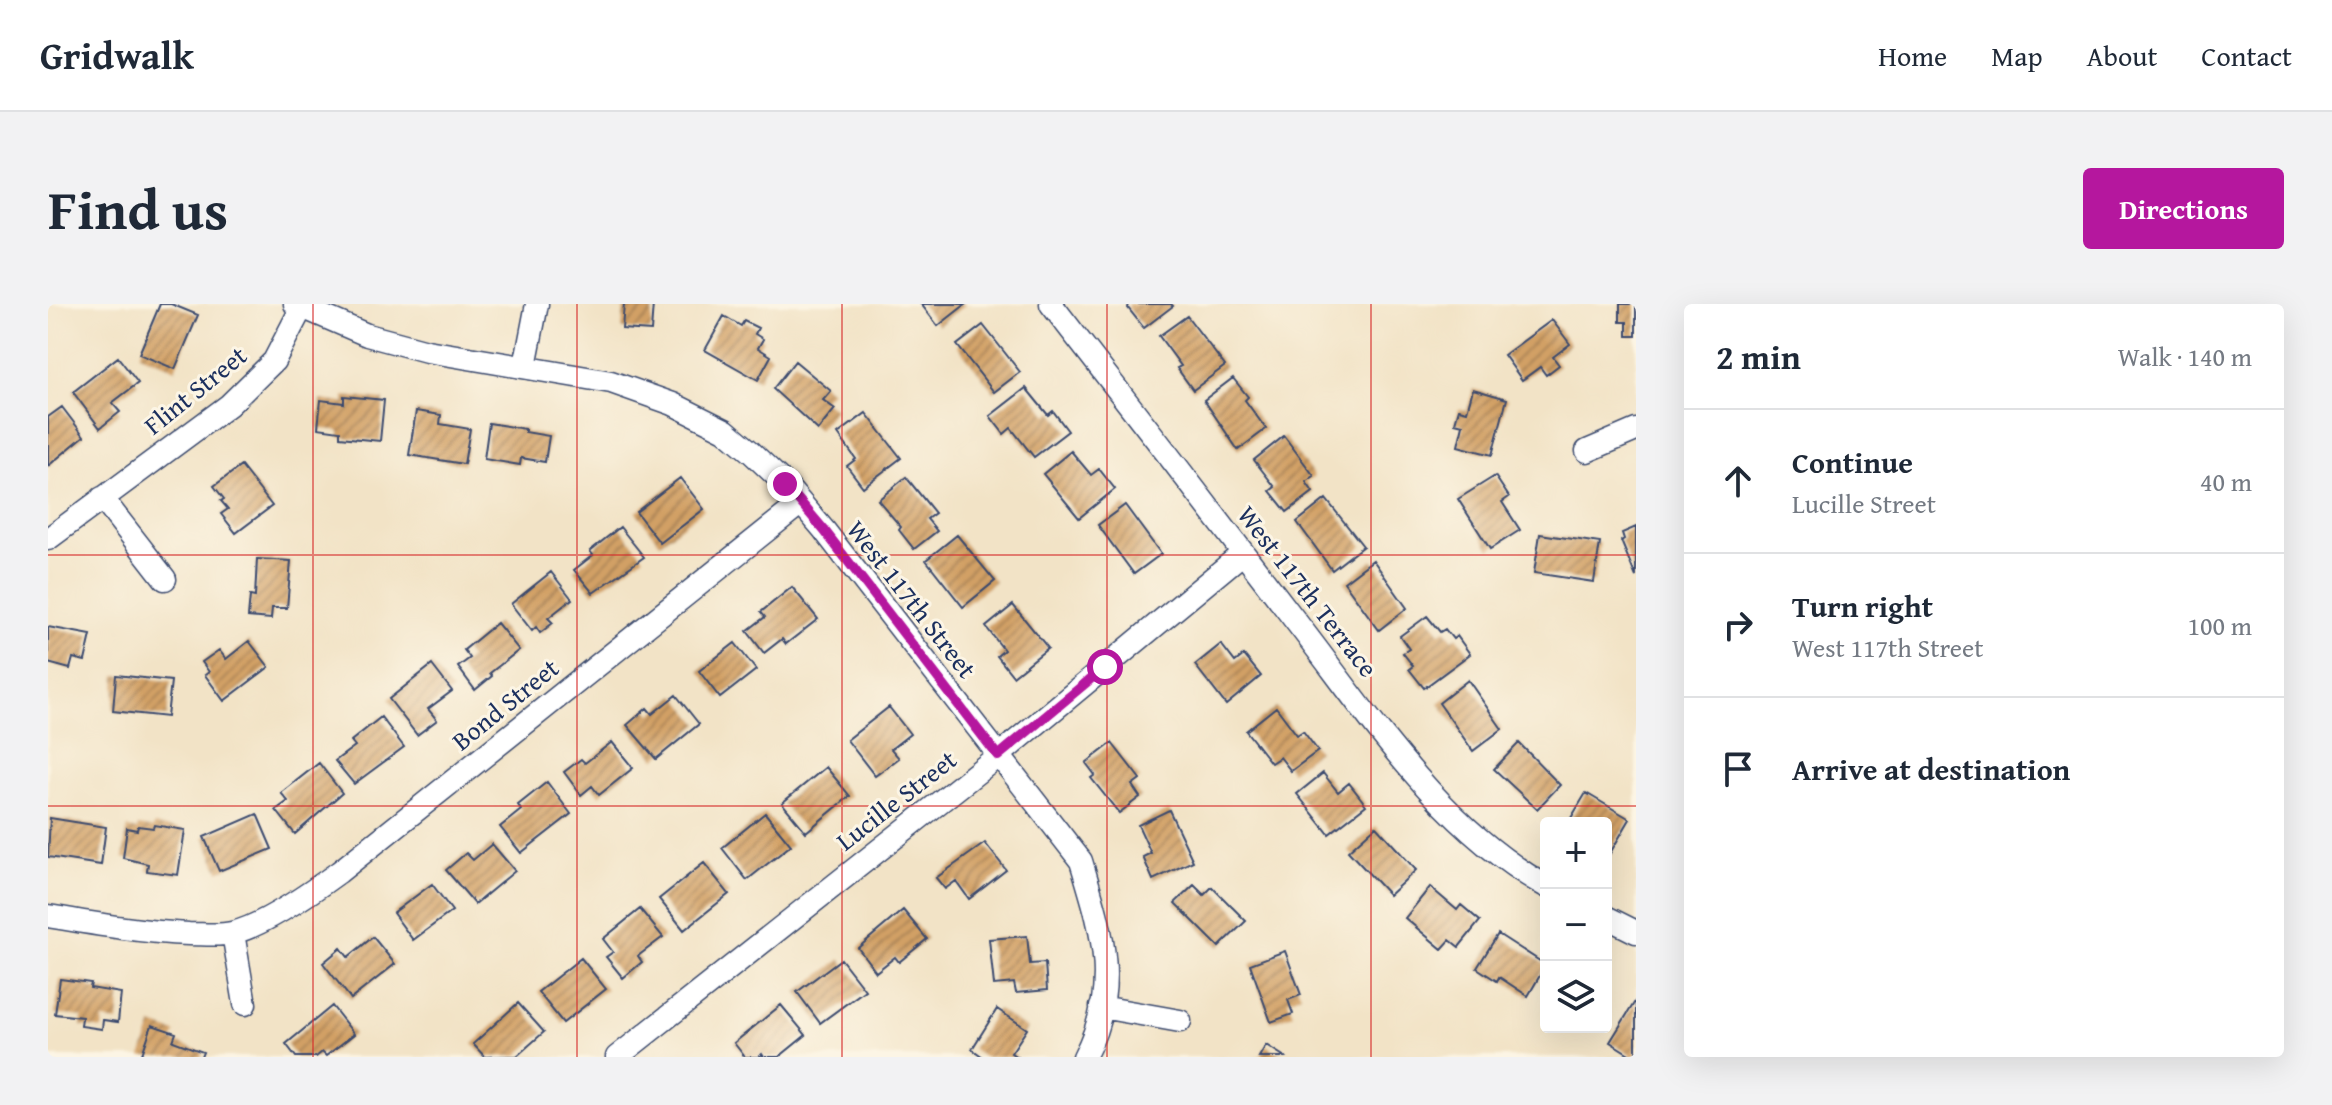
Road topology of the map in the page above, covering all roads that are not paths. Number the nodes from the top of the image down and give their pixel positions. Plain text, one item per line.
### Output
1 (537, 304) edge
2 (1051, 304) edge
3 (299, 306) edge
4 (525, 366) junction
5 (1636, 430) edge
6 (1587, 451) dead end
7 (102, 498) junction
8 (801, 503) junction
9 (48, 539) edge
10 (1243, 553) junction
11 (165, 579) dead end
12 (998, 756) junction
13 (1540, 883) edge
14 (48, 916) edge
15 (1612, 920) edge
16 (1636, 932) edge
17 (233, 933) junction
18 (245, 1004) dead end
19 (1101, 1007) junction
20 (1180, 1021) dead end
21 (617, 1057) edge
22 (1084, 1057) edge

1 - 4 street
2 - 10 street, West 117th Terrace
3 - 4 street, West 117th Street
3 - 7 street, Flint Street
4 - 8 street, West 117th Street
5 - 6 street
7 - 9 street, Flint Street
7 - 11 street
8 - 12 street, West 117th Street
8 - 17 street, Bond Street
10 - 12 street, Lucille Street
10 - 13 street, West 117th Terrace
12 - 19 street, West 117th Street
12 - 21 street, Lucille Street
14 - 17 street, Bond Street
15 - 16 street
17 - 18 street
19 - 20 street
19 - 22 street, West 117th Street

